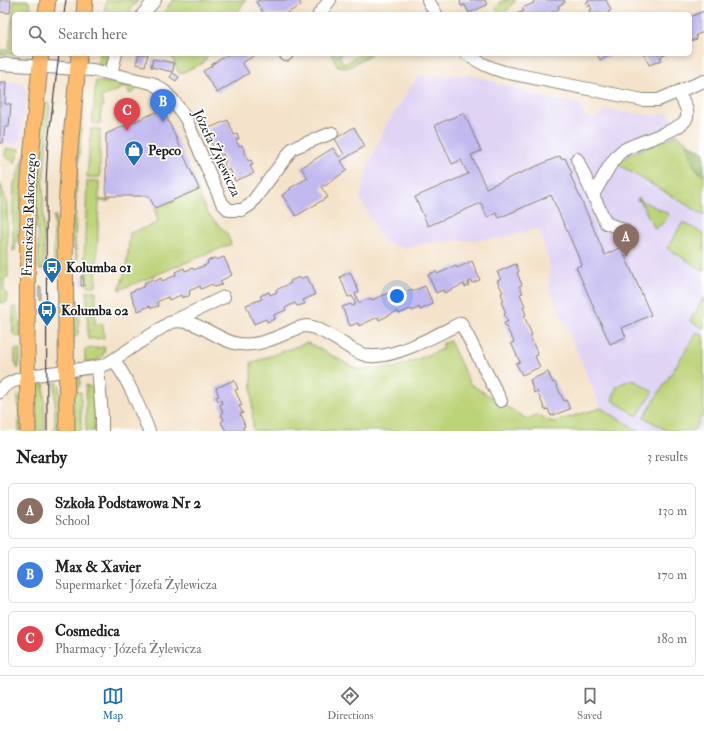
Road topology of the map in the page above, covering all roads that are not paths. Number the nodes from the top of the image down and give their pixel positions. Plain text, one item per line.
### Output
1 (48, 0) edge
2 (85, 0) edge
3 (155, 0) edge
4 (330, 0) edge
5 (428, 0) edge
6 (46, 12) edge
7 (84, 12) edge
8 (146, 12) edge
9 (321, 12) edge
10 (435, 12) edge
11 (115, 56) edge
12 (470, 56) edge
13 (41, 60) edge
14 (79, 61) edge
15 (0, 64) edge
16 (111, 73) junction
17 (704, 81) edge
18 (678, 92) junction
19 (332, 133) dead end
20 (577, 158) dead end
21 (594, 195) junction
22 (624, 230) dead end
23 (224, 297) dead end
24 (175, 320) junction
25 (114, 360) junction
26 (98, 367) junction
27 (67, 370) junction
28 (28, 377) junction
29 (0, 392) edge
30 (501, 401) dead end
31 (102, 417) junction
32 (28, 431) edge
33 (67, 431) edge
34 (102, 431) edge
35 (109, 431) edge
36 (149, 431) edge

1 - 6 main road
2 - 7 main road
3 - 8 street
4 - 9 street
5 - 10 street
11 - 16 street
12 - 18 street
13 - 14 street, Józefa Żylewicza
13 - 15 street, Józefa Żylewicza
13 - 28 main road, Franciszka Rakoczego
14 - 16 street, Józefa Żylewicza
14 - 27 main road
16 - 19 street, Józefa Żylewicza
17 - 18 street
18 - 21 street
20 - 21 street
21 - 22 street
23 - 24 street
24 - 25 street
24 - 30 street
25 - 26 street
25 - 36 street
26 - 27 street
26 - 31 street
27 - 28 street
27 - 33 main road
28 - 29 street
28 - 32 main road, Franciszka Rakoczego
31 - 34 street
31 - 35 street

